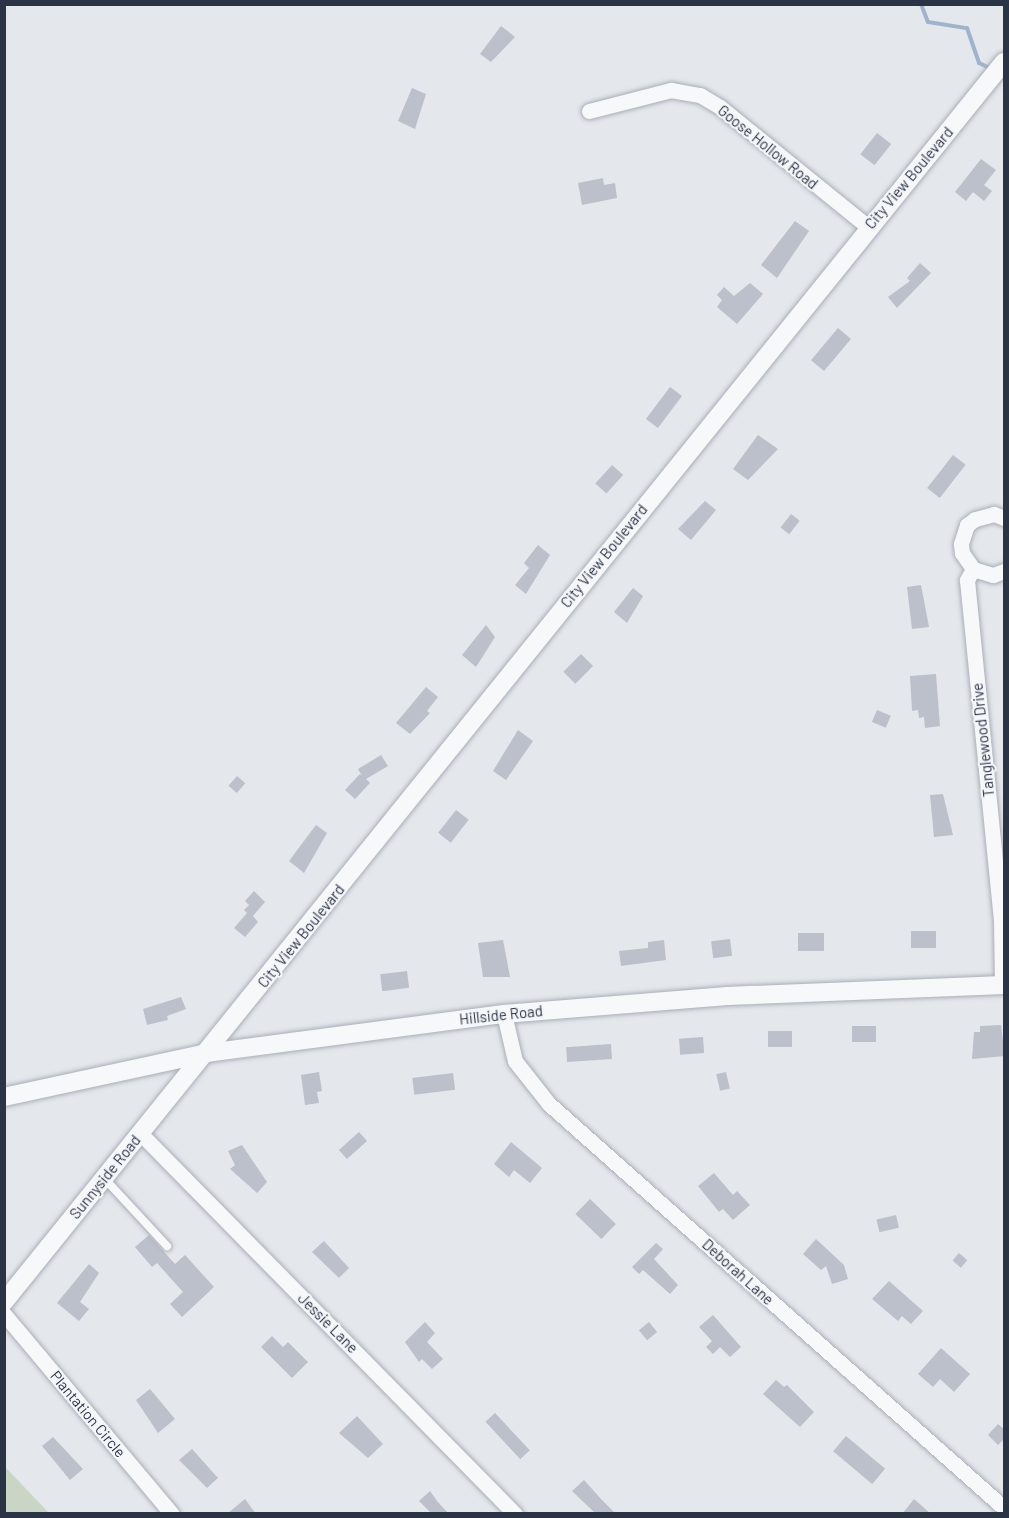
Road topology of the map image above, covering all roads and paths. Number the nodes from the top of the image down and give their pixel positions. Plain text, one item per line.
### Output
1 (1004, 63) edge
2 (589, 111) dead end
3 (868, 227) junction
4 (1005, 518) edge
5 (974, 569) junction
6 (1005, 571) edge
7 (1003, 985) edge
8 (504, 1014) junction
9 (207, 1053) junction
10 (4, 1097) edge
11 (140, 1133) junction
12 (104, 1178) junction
13 (168, 1246) dead end
14 (4, 1302) edge
15 (4, 1314) edge
16 (1005, 1508) edge
17 (172, 1514) edge
18 (515, 1514) edge

1 - 3 street, City View Boulevard
2 - 3 street, Goose Hollow Road
3 - 9 street, City View Boulevard
4 - 5 street
5 - 6 street
5 - 7 street, Tanglewood Drive
7 - 8 street, Hillside Road
8 - 9 street, Hillside Road
8 - 16 street, Deborah Lane
9 - 10 street, Hillside Road
9 - 11 street, Sunnyside Road
11 - 12 street, Sunnyside Road
11 - 18 street, Jessie Lane
12 - 13 lane
12 - 14 street, Sunnyside Road
15 - 17 street, Plantation Circle

